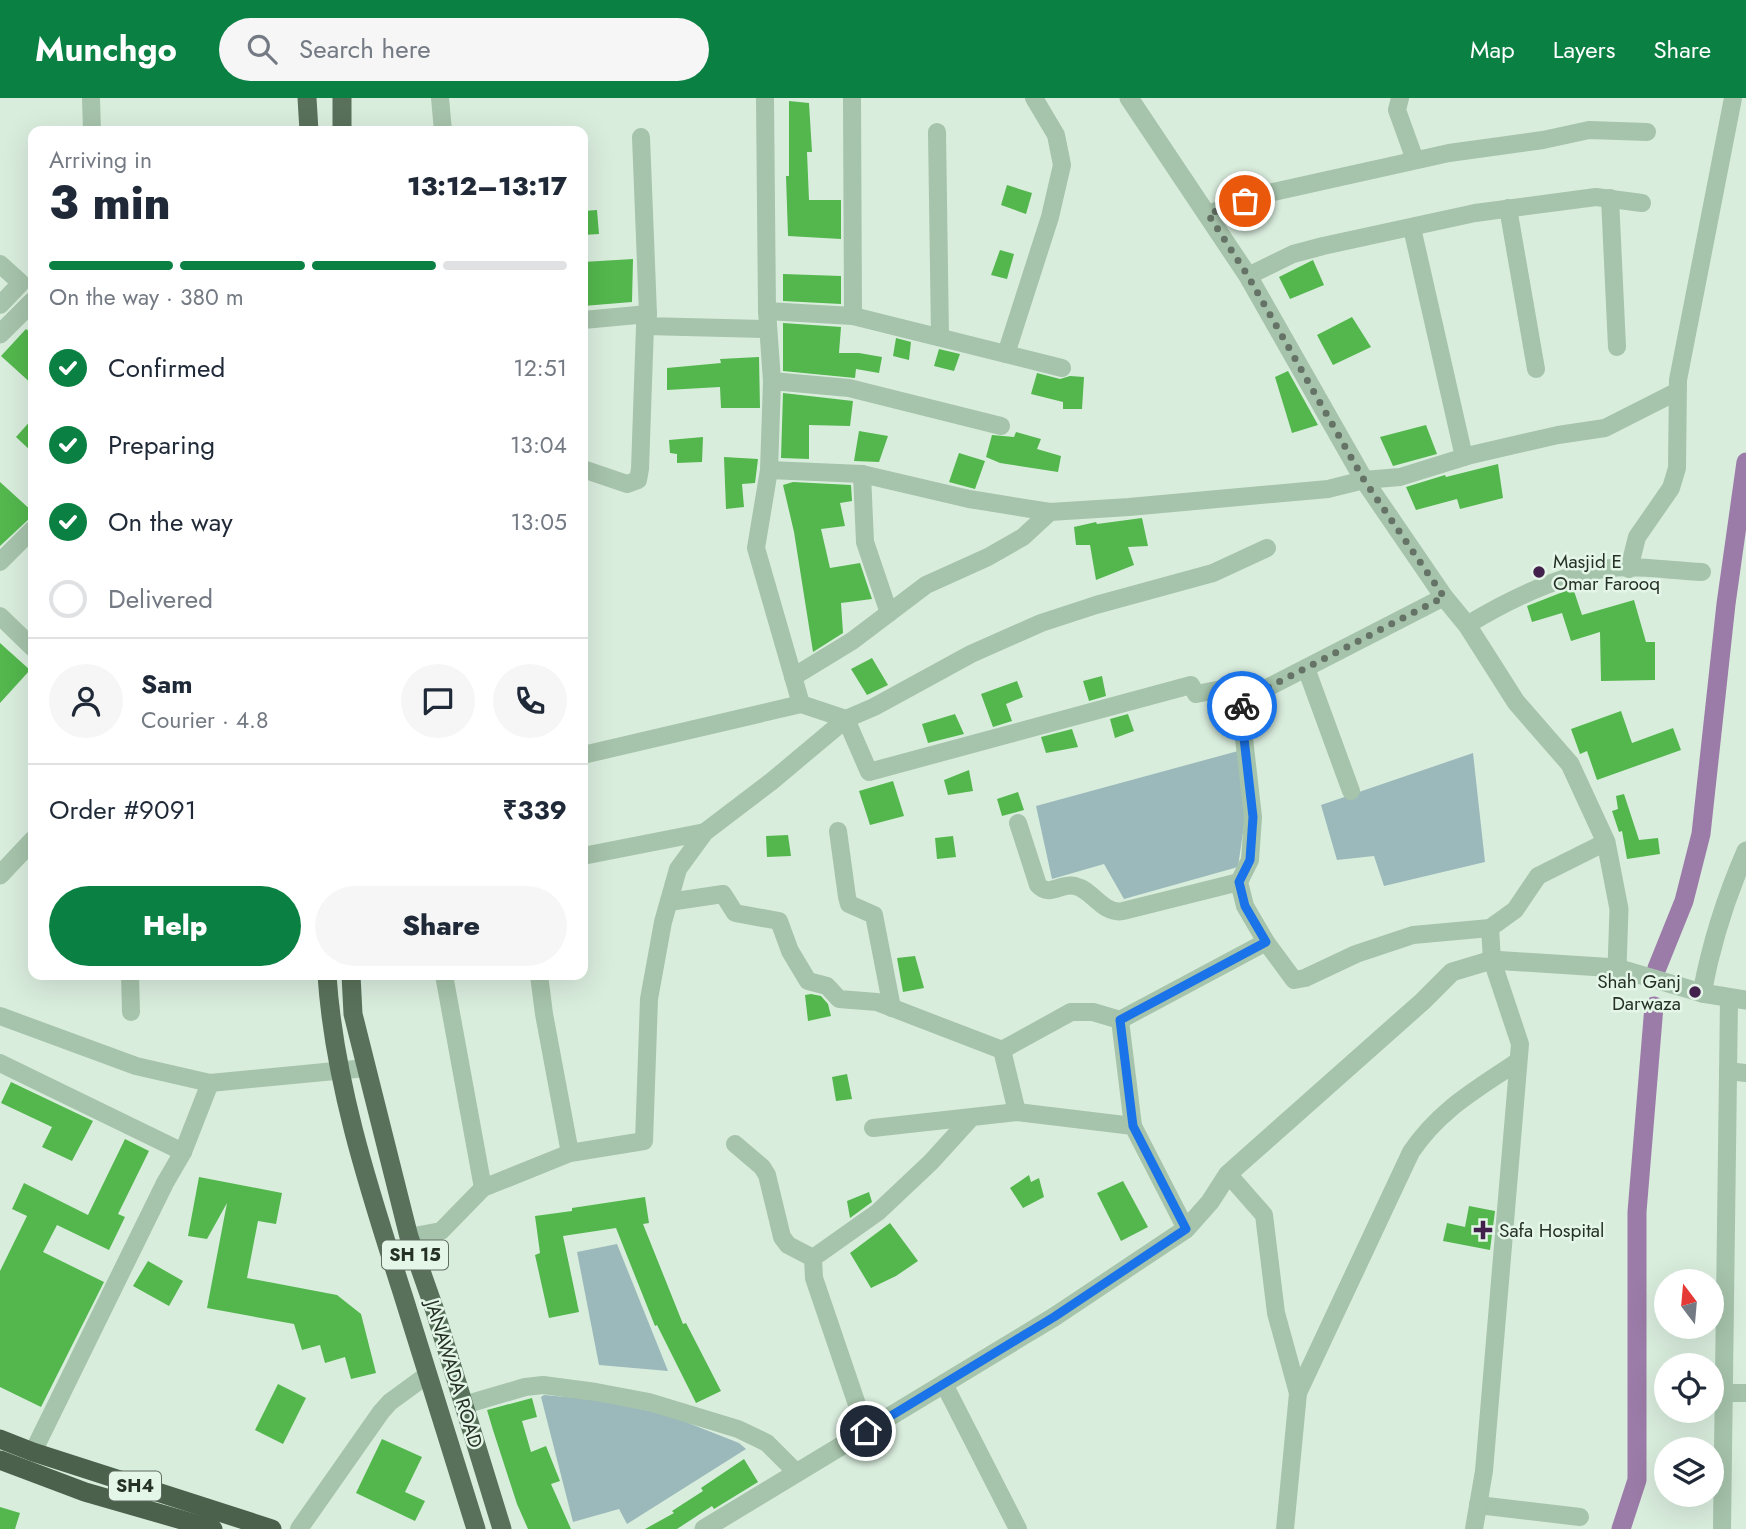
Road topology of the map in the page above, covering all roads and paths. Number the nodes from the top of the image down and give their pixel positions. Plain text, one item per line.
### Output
1 (91, 98) edge
2 (307, 98) edge
3 (342, 98) edge
4 (440, 98) edge
5 (765, 98) edge
6 (852, 98) edge
7 (1034, 98) edge
8 (1129, 98) edge
9 (1400, 98) edge
10 (1733, 98) edge
11 (92, 126) edge
12 (309, 126) edge
13 (342, 126) edge
14 (443, 126) edge
15 (937, 132) dead end
16 (1647, 132) dead end
17 (640, 137) dead end
18 (1415, 160) junction
19 (1610, 198) junction
20 (1642, 204) dead end
21 (1508, 208) junction
22 (1208, 214) junction
23 (1412, 228) junction
24 (0, 264) edge
25 (1248, 276) junction
26 (0, 305) edge
27 (28, 306) edge
28 (767, 311) junction
29 (853, 316) junction
30 (588, 320) edge
31 (647, 320) junction
32 (768, 329) junction
33 (0, 334) edge
34 (940, 337) junction
35 (1617, 347) dead end
36 (1006, 354) junction
37 (1062, 368) dead end
38 (1536, 369) dead end
39 (772, 381) junction
40 (1676, 392) junction
41 (1001, 426) dead end
42 (1464, 457) junction
43 (769, 470) junction
44 (588, 471) edge
45 (862, 474) junction
46 (1364, 480) junction
47 (1050, 512) junction
48 (28, 534) edge
49 (1267, 548) dead end
50 (0, 562) edge
51 (1629, 569) junction
52 (1702, 572) dead end
53 (1444, 597) junction
54 (889, 612) junction
55 (0, 616) edge
56 (1467, 625) junction
57 (28, 643) edge
58 (1306, 668) junction
59 (793, 677) junction
60 (1246, 692) junction
61 (801, 704) junction
62 (846, 719) junction
63 (588, 754) edge
64 (1351, 791) dead end
65 (1018, 823) dead end
66 (838, 831) dead end
67 (705, 832) junction
68 (1606, 842) junction
69 (28, 845) edge
70 (1746, 851) edge
71 (588, 855) edge
72 (0, 875) edge
73 (1239, 882) junction
74 (669, 902) junction
75 (1490, 928) junction
76 (1266, 942) junction
77 (1492, 960) junction
78 (1617, 968) junction
79 (130, 980) edge
80 (327, 980) edge
81 (351, 980) edge
82 (445, 980) edge
83 (541, 980) edge
84 (1702, 993) junction
85 (1738, 999) edge
86 (892, 1008) junction
87 (131, 1012) dead end
88 (0, 1016) edge
89 (1120, 1020) junction
90 (1002, 1050) junction
91 (1517, 1062) junction
92 (0, 1063) edge
93 (366, 1068) junction
94 (339, 1071) junction
95 (1737, 1072) edge
96 (210, 1083) junction
97 (1017, 1112) junction
98 (971, 1118) junction
99 (1133, 1126) junction
100 (873, 1128) dead end
101 (735, 1144) dead end
102 (183, 1152) junction
103 (570, 1153) junction
104 (1228, 1174) junction
105 (483, 1188) junction
106 (1186, 1229) junction
107 (409, 1237) junction
108 (813, 1258) junction
109 (427, 1375) junction
110 (944, 1384) junction
111 (1298, 1393) junction
112 (1724, 1393) joint
113 (1746, 1393) edge
114 (464, 1405) junction
115 (1724, 1423) edge
116 (866, 1431) junction
117 (0, 1439) edge
118 (33, 1452) junction
119 (0, 1460) edge
120 (797, 1473) junction
121 (1478, 1504) junction
122 (1580, 1517) dead end
123 (213, 1529) edge
124 (272, 1529) edge
125 (299, 1529) edge
126 (476, 1529) edge
127 (502, 1529) edge
128 (704, 1529) edge
129 (1018, 1529) edge
130 (1285, 1529) edge
131 (1474, 1529) edge
132 (1722, 1529) edge

1 - 11 street
2 - 12 main road
3 - 13 main road
4 - 14 street
5 - 28 street
6 - 29 street
7 - 36 street
8 - 22 street
9 - 18 street
10 - 40 street
15 - 34 street
16 - 18 street
17 - 31 street
18 - 22 street
19 - 20 street
19 - 21 street
19 - 35 street
21 - 23 street
21 - 38 street
22 - 25 street
23 - 25 street
23 - 42 street
24 - 26 street
25 - 46 street
27 - 33 street
28 - 29 street
28 - 32 street
29 - 34 street
30 - 31 street
31 - 32 street
31 - 44 street
32 - 39 street
34 - 36 street
36 - 37 street
39 - 41 street
39 - 43 street
40 - 42 street
40 - 51 street
42 - 46 street
43 - 45 street
43 - 59 street
45 - 47 street
45 - 54 street
46 - 47 street
46 - 53 street
47 - 54 street
48 - 50 street
49 - 62 street
51 - 52 street
51 - 56 street
53 - 56 street
53 - 58 street
54 - 59 street
55 - 57 street
56 - 68 street
58 - 60 street
58 - 64 street
59 - 61 street
60 - 62 street
60 - 73 street
61 - 62 street
61 - 63 street
62 - 67 street
65 - 73 street
66 - 86 street
67 - 71 street
67 - 74 street
68 - 75 street
68 - 78 street
69 - 72 street
70 - 84 street
73 - 76 street
74 - 86 street
74 - 103 street
75 - 76 street
75 - 77 street
76 - 89 street
77 - 78 street
77 - 91 street
77 - 104 street
78 - 84 street
79 - 87 street
80 - 94 main road, JANAWADA ROAD / SH 15
81 - 93 main road, JANAWADA ROAD / SH 15
82 - 105 street
83 - 103 street
84 - 85 street
85 - 95 street
86 - 90 street
88 - 96 street
89 - 90 street
89 - 99 street
90 - 97 street
91 - 111 street
91 - 121 street
92 - 102 street
93 - 94 street
93 - 107 main road, JANAWADA ROAD / SH 15
94 - 96 street
94 - 109 main road, JANAWADA ROAD / SH 15
95 - 112 street
96 - 102 street
97 - 98 street
97 - 99 street
98 - 100 street
98 - 108 street
99 - 106 street
101 - 108 street
102 - 118 street
103 - 105 street
104 - 106 street
104 - 111 street
105 - 107 street
106 - 110 street
107 - 114 main road, JANAWADA ROAD / SH 15
108 - 116 street
109 - 125 street
109 - 126 main road, JANAWADA ROAD / SH 15
110 - 116 street
110 - 129 street
111 - 130 street
112 - 113 street
114 - 120 street
114 - 127 main road, JANAWADA ROAD / SH 15
115 - 132 street
116 - 120 street
117 - 118 highway, SH4
118 - 124 highway, SH4
119 - 123 highway, SH4
120 - 128 street
121 - 122 street
121 - 131 street

